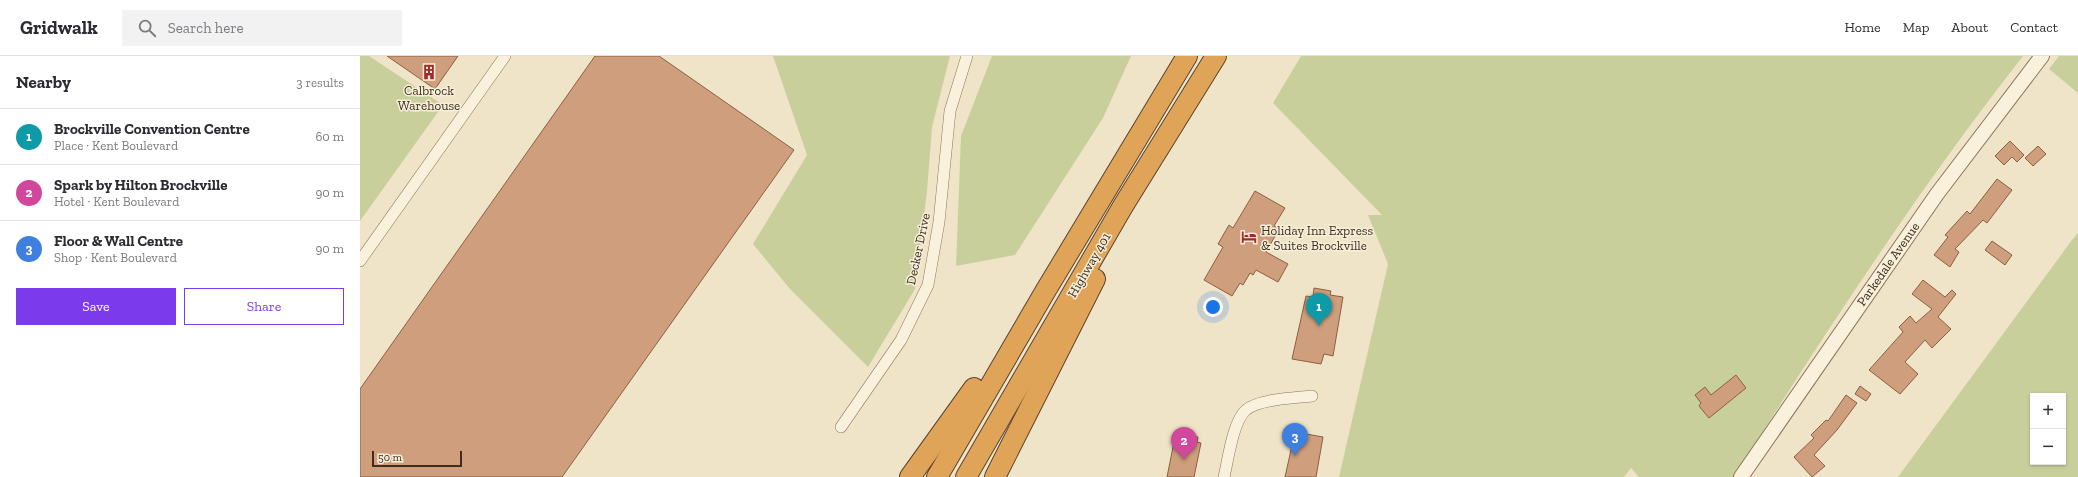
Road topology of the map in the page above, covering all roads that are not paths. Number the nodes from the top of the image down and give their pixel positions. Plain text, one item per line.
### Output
1 (505, 56) edge
2 (967, 56) edge
3 (1187, 56) edge
4 (1216, 56) edge
5 (2042, 56) edge
6 (1123, 206) junction
7 (360, 261) edge
8 (1046, 290) junction
9 (1312, 396) dead end
10 (841, 427) dead end
11 (910, 477) edge
12 (937, 477) edge
13 (966, 477) edge
14 (995, 477) edge
15 (1224, 477) edge
16 (1741, 477) edge

1 - 7 street
2 - 10 street, Decker Drive
3 - 8 highway, Highway 401
4 - 6 highway, Highway 401
5 - 16 street, Parkedale Avenue
6 - 13 highway, Highway 401
6 - 14 highway
8 - 11 highway
8 - 12 highway, Highway 401
9 - 15 street

